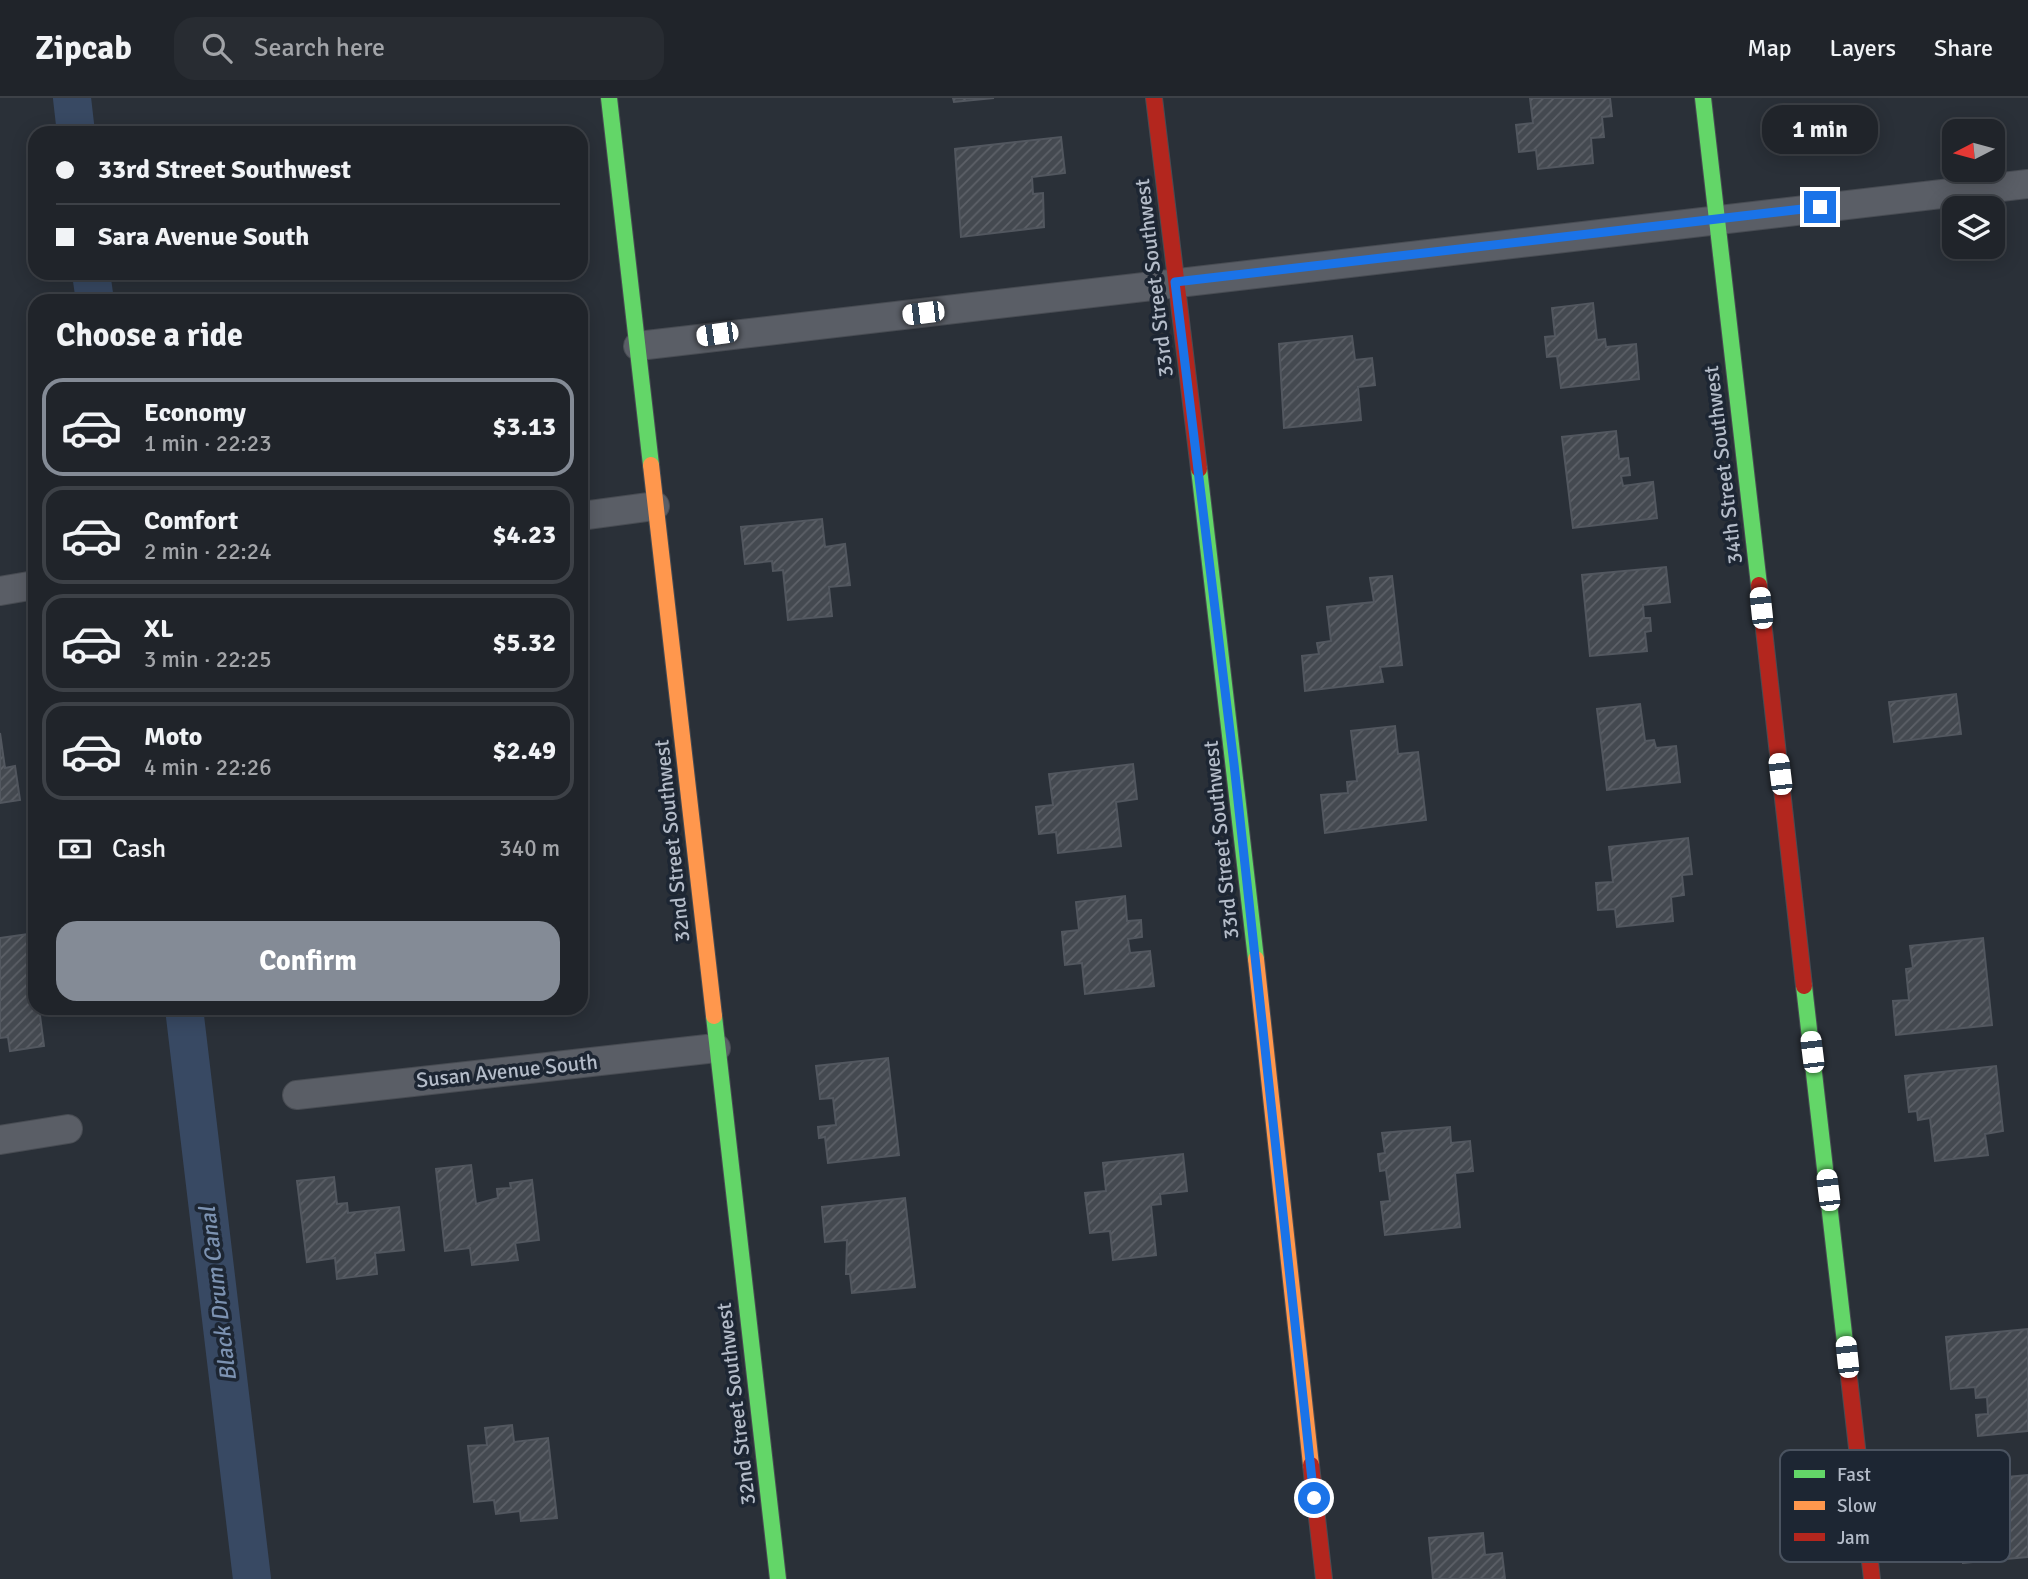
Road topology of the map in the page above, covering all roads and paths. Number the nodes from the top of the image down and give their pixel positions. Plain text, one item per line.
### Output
1 (609, 98) edge
2 (1154, 98) edge
3 (1703, 98) edge
4 (2028, 184) edge
5 (1716, 219) junction
6 (1175, 282) junction
7 (638, 346) junction
8 (655, 506) junction
9 (588, 515) edge
10 (28, 586) edge
11 (0, 591) edge
12 (716, 1048) junction
13 (297, 1095) dead end
14 (68, 1129) dead end
15 (0, 1140) edge
16 (1857, 1450) edge
17 (778, 1579) edge
18 (1324, 1579) edge

1 - 7 street, 32nd Street Southwest
2 - 6 street, 33rd Street Southwest
3 - 5 street, 34th Street Southwest
4 - 5 street
5 - 6 street
5 - 16 street, 34th Street Southwest
6 - 7 street
6 - 18 street, 33rd Street Southwest
7 - 8 street, 32nd Street Southwest
8 - 9 street
8 - 12 street, 32nd Street Southwest
10 - 11 street
12 - 13 street, Susan Avenue South
12 - 17 street, 32nd Street Southwest
14 - 15 street

